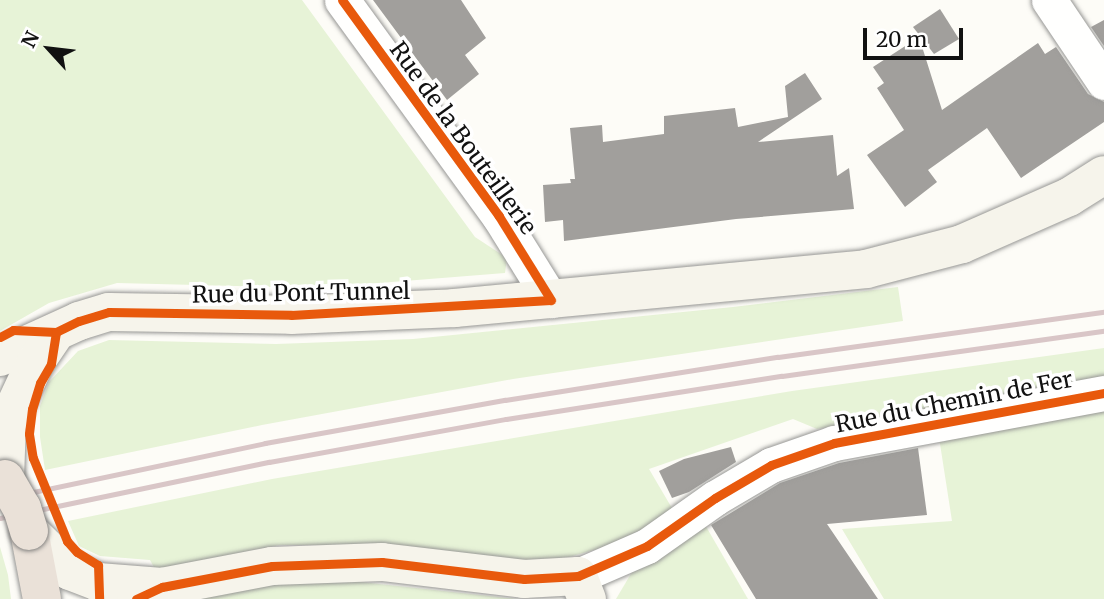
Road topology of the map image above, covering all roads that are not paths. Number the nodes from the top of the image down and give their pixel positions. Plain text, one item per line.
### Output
1 (342, 0) edge
2 (1048, 0) edge
3 (1104, 82) edge
4 (1104, 175) edge
5 (551, 300) junction
6 (56, 332) junction
7 (0, 357) edge
8 (1104, 393) edge
9 (3, 476) edge
10 (29, 531) junction
11 (582, 587) edge
12 (149, 593) edge
13 (42, 599) edge

1 - 5 street, Rue de la Bouteillerie
2 - 3 street
4 - 5 main road, Rue du Pont Tunnel
5 - 6 main road, Rue du Pont Tunnel
6 - 7 main road, Rue du Pont Tunnel
6 - 9 main road
8 - 11 street, Rue du Chemin de Fer
9 - 10 highway, bridge
10 - 12 main road, Rue du Chemin de Fer
10 - 13 highway
11 - 12 main road, Rue du Chemin de Fer

